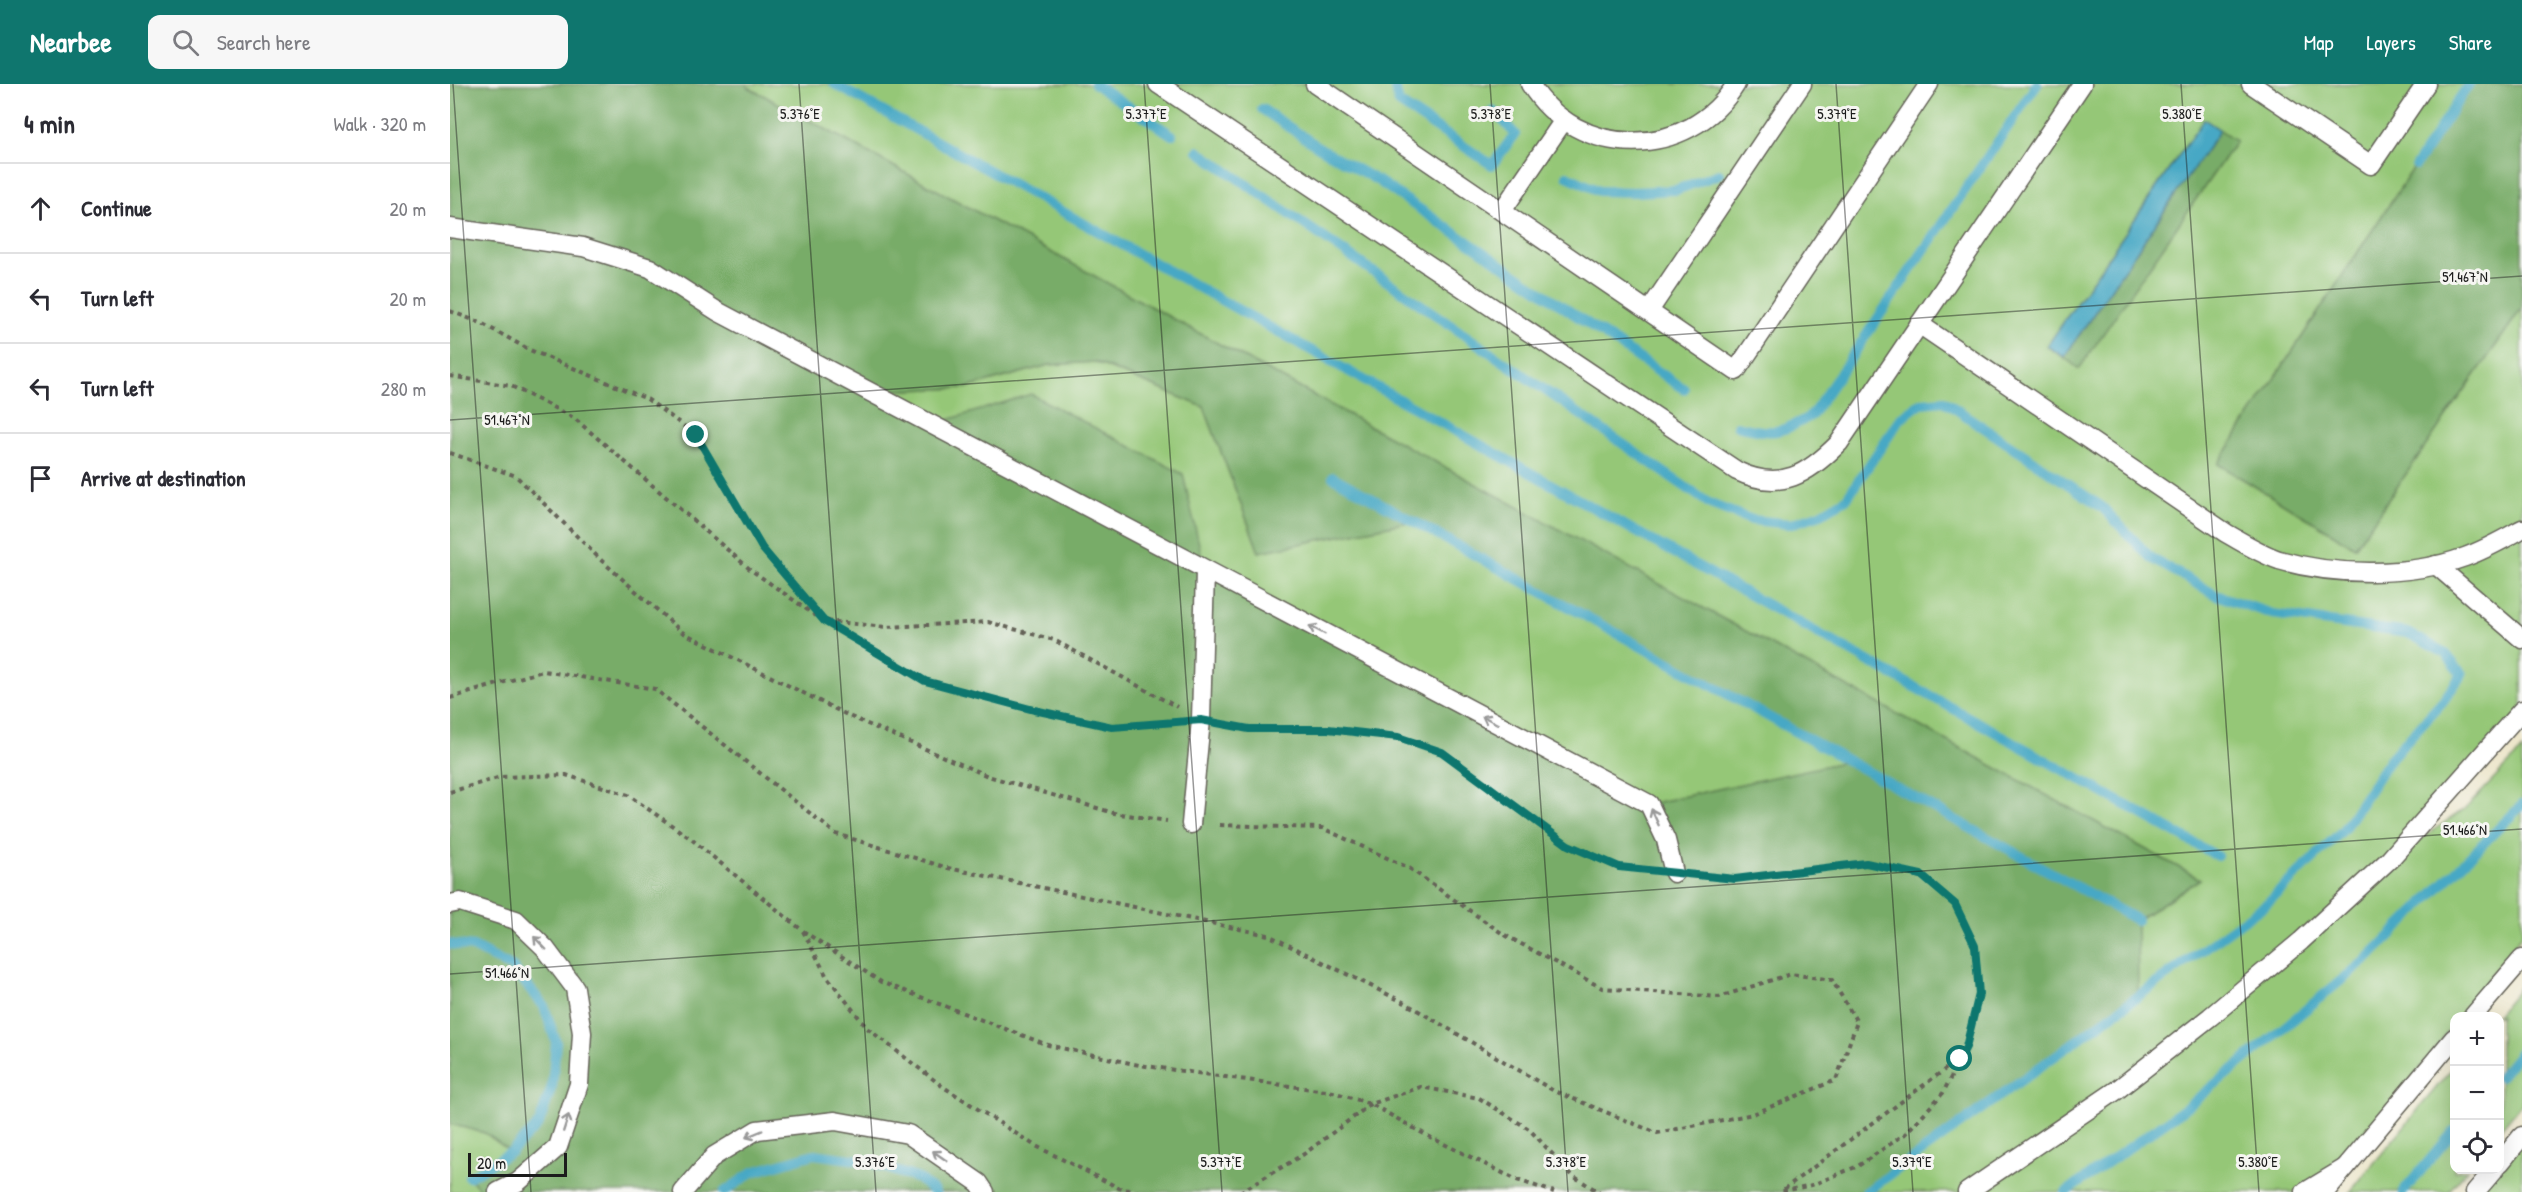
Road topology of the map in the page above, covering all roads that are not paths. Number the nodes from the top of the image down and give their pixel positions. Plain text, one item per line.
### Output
1 (1159, 84) edge
2 (1530, 84) edge
3 (1736, 84) edge
4 (1802, 84) edge
5 (1929, 84) edge
6 (2082, 84) edge
7 (2251, 84) edge
8 (2426, 84) edge
9 (1326, 87) edge
10 (1564, 120) junction
11 (1502, 211) junction
12 (450, 228) edge
13 (1649, 311) junction
14 (1919, 324) junction
15 (2522, 528) edge
16 (2436, 566) junction
17 (1205, 571) junction
18 (2522, 639) edge
19 (2522, 710) edge
20 (1191, 824) road end
21 (1674, 873) road end
22 (450, 904) edge
23 (2522, 959) edge
24 (2477, 1012) edge
25 (2450, 1043) edge
26 (2522, 1136) edge
27 (2504, 1157) edge
28 (2345, 1168) junction
29 (2491, 1174) edge
30 (1968, 1191) edge
31 (498, 1192) edge
32 (683, 1192) edge
33 (984, 1192) edge
34 (2305, 1192) edge
35 (2325, 1192) edge
36 (2475, 1192) edge

1 - 14 lane
2 - 10 lane
3 - 10 lane
4 - 13 lane
5 - 13 lane
6 - 14 lane
7 - 8 lane
9 - 11 lane
10 - 11 lane
11 - 13 lane
12 - 17 lane
14 - 16 lane
15 - 16 lane
16 - 18 lane
17 - 20 lane
21 -> 17 lane
19 - 30 lane
31 -> 22 lane
23 - 24 lane
25 - 28 lane
26 - 27 lane
28 - 34 lane
28 - 35 lane
29 - 36 lane
33 -> 32 lane

